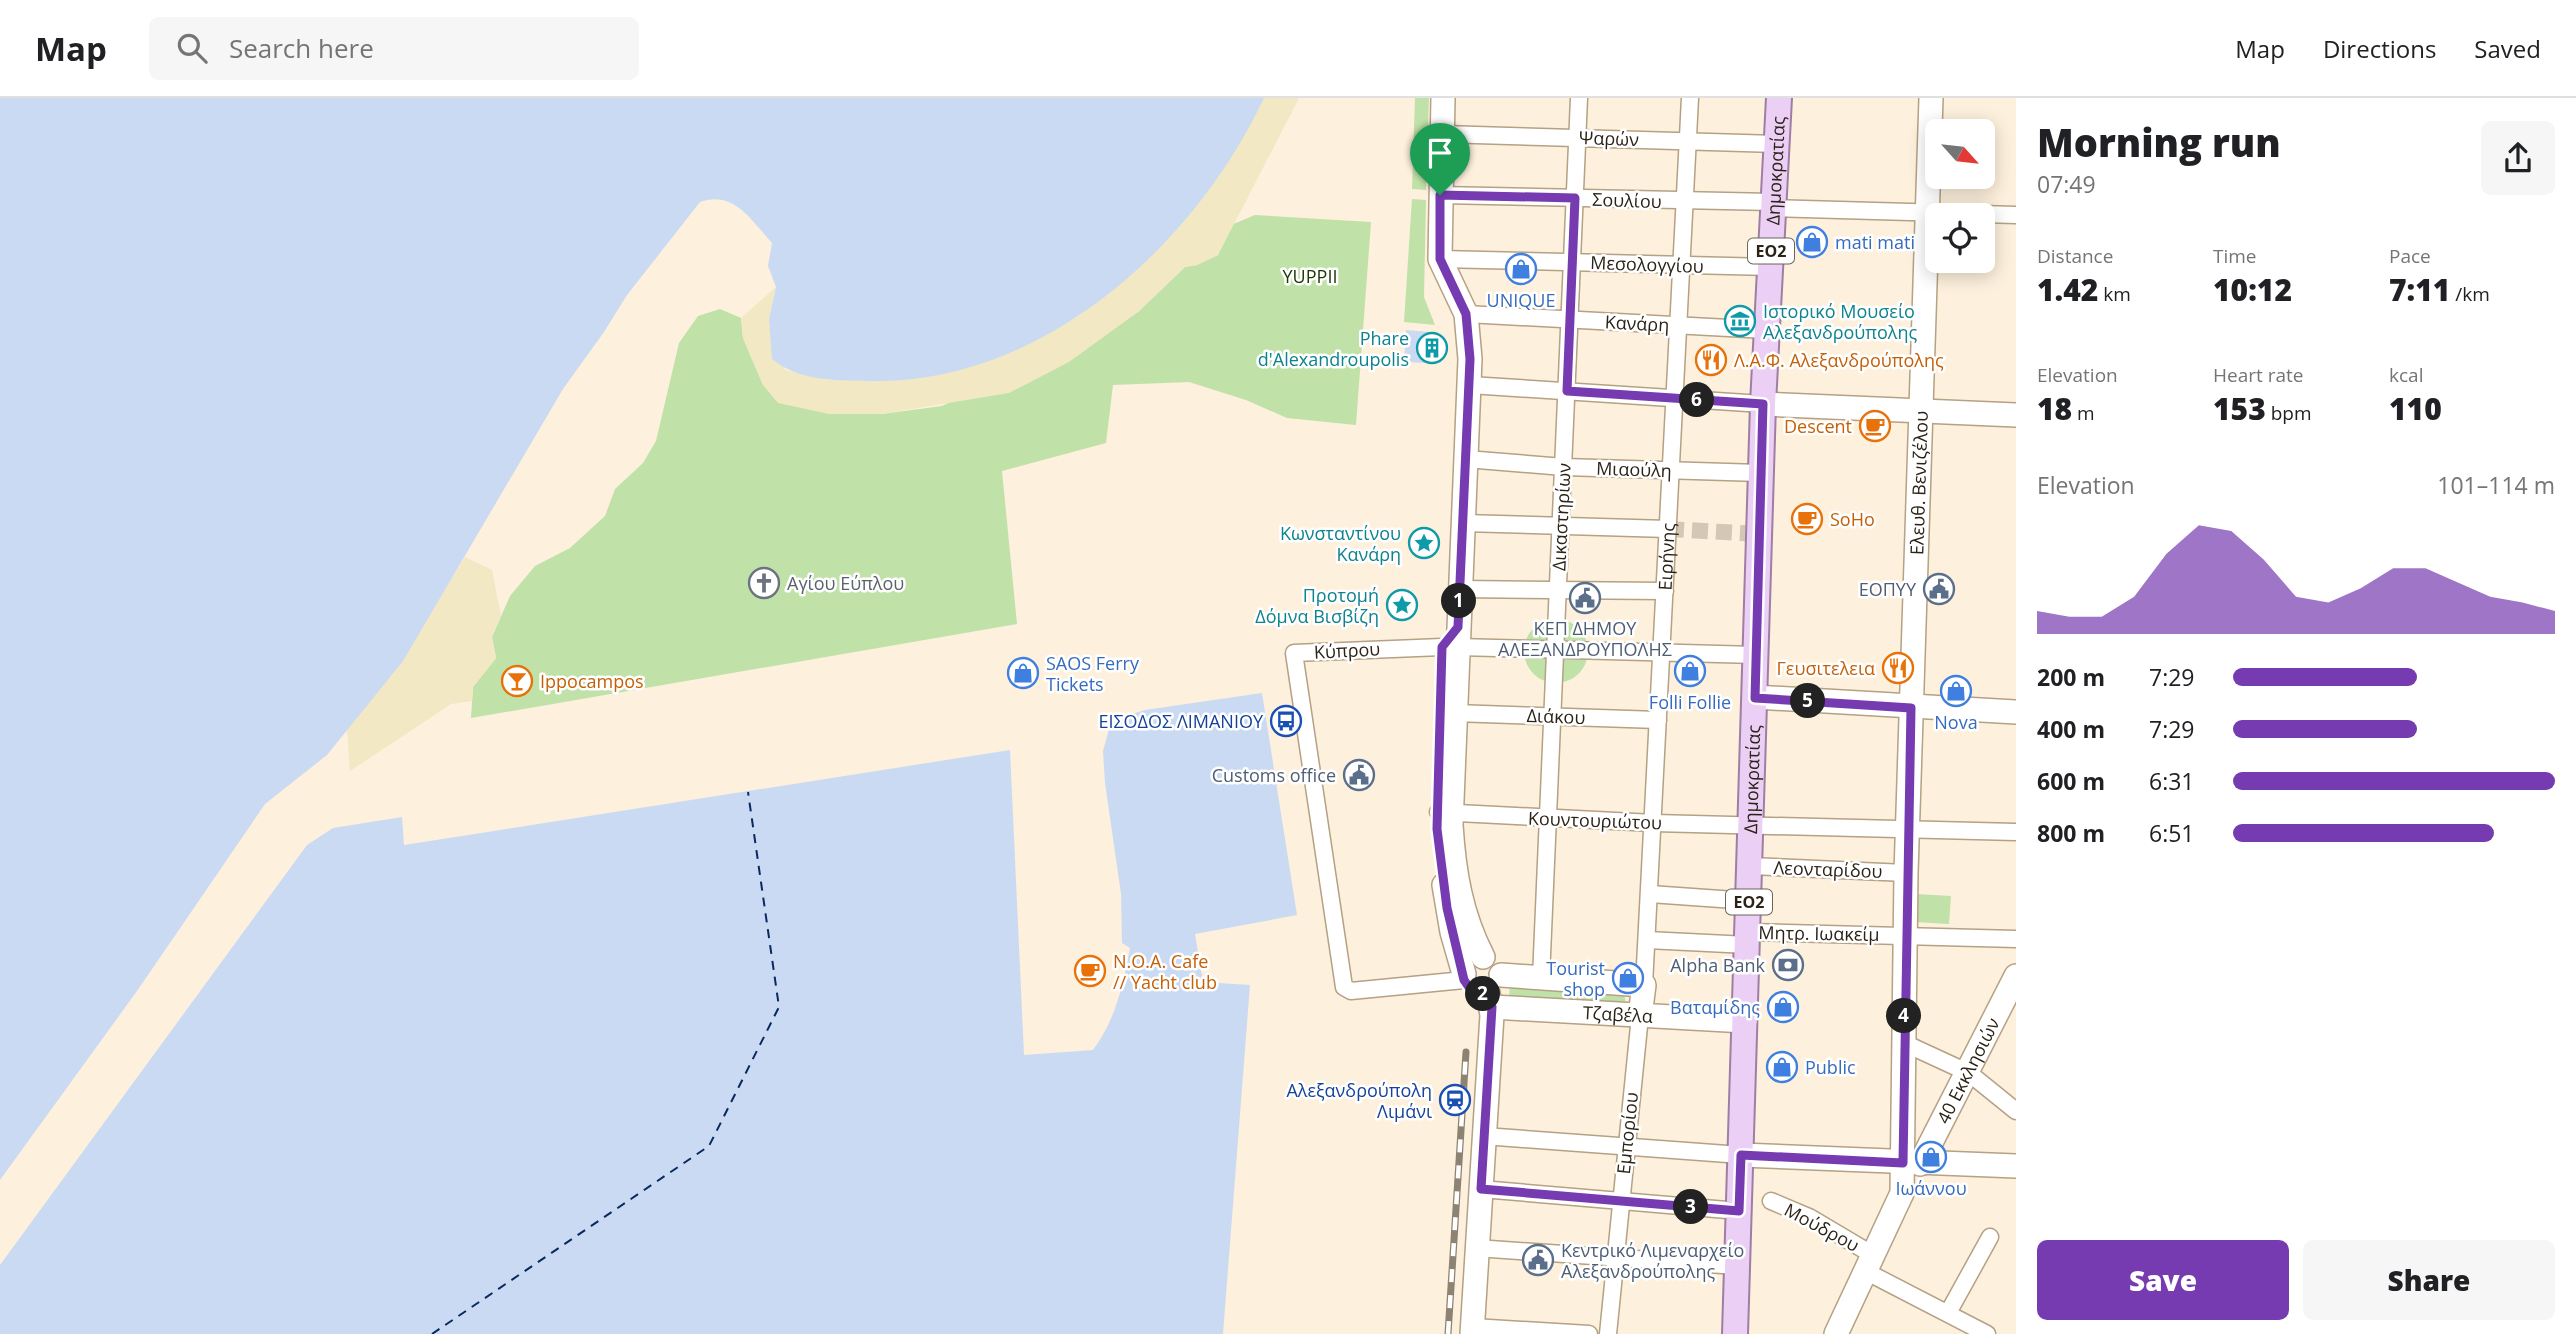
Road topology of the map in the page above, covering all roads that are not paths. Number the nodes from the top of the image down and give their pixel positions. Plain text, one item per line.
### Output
1 (1443, 98) edge
2 (1579, 98) edge
3 (1690, 98) edge
4 (1779, 98) edge
5 (1931, 98) edge
6 (1442, 134) junction
7 (1578, 136) junction
8 (1688, 141) junction
9 (1777, 144) junction
10 (1440, 195) junction
11 (1575, 198) junction
12 (1685, 202) junction
13 (1929, 203) edge
14 (1773, 205) junction
15 (1925, 212) edge
16 (1995, 214) edge
17 (2016, 215) edge
18 (1440, 259) junction
19 (1573, 262) junction
20 (1681, 266) junction
21 (1770, 267) junction
22 (1927, 273) edge
23 (1466, 314) junction
24 (1570, 319) junction
25 (1678, 325) junction
26 (1766, 330) junction
27 (1469, 385) junction
28 (1567, 391) junction
29 (1675, 398) junction
30 (1763, 404) junction
31 (1921, 412) junction
32 (2016, 415) edge
33 (1466, 460) junction
34 (1564, 467) junction
35 (1671, 470) junction
36 (1760, 473) junction
37 (1463, 523) junction
38 (1561, 525) junction
39 (1668, 529) junction
40 (1460, 589) junction
41 (1558, 590) junction
42 (1665, 591) junction
43 (1452, 640) junction
44 (1556, 650) junction
45 (1662, 653) junction
46 (1756, 655) junction
47 (1755, 698) junction
48 (1911, 708) junction
49 (2016, 712) edge
50 (1454, 713) junction
51 (1553, 716) junction
52 (1658, 720) junction
53 (1444, 812) junction
54 (1549, 819) junction
55 (1654, 823) junction
56 (1752, 826) junction
57 (1908, 830) junction
58 (2016, 832) edge
59 (1751, 866) junction
60 (1906, 873) junction
61 (1650, 894) junction
62 (1749, 901) junction
63 (1905, 934) junction
64 (1748, 938) junction
65 (2016, 939) edge
66 (1647, 940) junction
67 (1483, 957) junction
68 (2016, 976) edge
69 (1464, 977) junction
70 (1541, 978) junction
71 (1644, 985) junction
72 (1494, 992) junction
73 (1640, 1016) junction
74 (1745, 1021) junction
75 (1904, 1043) junction
76 (1969, 1073) junction
77 (2016, 1111) edge
78 (1484, 1136) junction
79 (1626, 1147) junction
80 (1741, 1155) junction
81 (1912, 1163) junction
82 (2016, 1166) edge
83 (1481, 1189) junction
84 (1620, 1201) junction
85 (1771, 1201) dead end
86 (1739, 1211) junction
87 (1990, 1237) dead end
88 (1476, 1248) junction
89 (1615, 1257) junction
90 (1869, 1263) junction
91 (1737, 1266) junction
92 (1948, 1313) junction
93 (1472, 1331) edge
94 (1589, 1334) edge
95 (1608, 1334) edge
96 (1735, 1334) edge
97 (1836, 1334) edge
98 (1987, 1334) edge

1 - 6 main road
2 - 7 street, Δικαστηρίων
3 - 8 street, Ειρήνης
4 - 9 main road, Δημοκρατίας / ΕΟ2
5 - 13 main road, Ελευθ. Βενιζέλου
6 - 7 street, Ψαρών
6 - 10 main road
7 - 8 street, Ψαρών
7 - 11 street, Δικαστηρίων
8 - 9 street, Ψαρών
8 - 12 street, Ειρήνης
9 - 14 main road, Δημοκρατίας / ΕΟ2
10 - 11 street, Σουλίου
10 - 18 main road
11 - 12 street, Σουλίου
11 - 19 street, Δικαστηρίων
12 - 14 street, Σουλίου
12 - 20 street, Ειρήνης
14 - 15 street, Σουλίου
14 - 21 main road, Δημοκρατίας / ΕΟ2
16 - 17 street, Σουλίου
18 - 19 street, Μεσολογγίου
18 - 23 main road
19 - 20 street, Μεσολογγίου
19 - 24 street, Δικαστηρίων
20 - 21 street, Μεσολογγίου
20 - 25 street, Ειρήνης
21 - 26 main road, Δημοκρατίας / ΕΟ2
22 - 31 main road, Ελευθ. Βενιζέλου
23 - 24 street, Κανάρη
23 - 27 main road
24 - 25 street, Κανάρη
24 - 28 street, Δικαστηρίων
25 - 26 street, Κανάρη
25 - 29 street, Ειρήνης
26 - 30 main road, Δημοκρατίας / ΕΟ2
27 - 28 street
27 - 33 main road
28 - 29 street
28 - 34 street, Δικαστηρίων
29 - 30 street
29 - 35 street, Ειρήνης
30 - 31 main road
30 - 36 main road, Δημοκρατίας / ΕΟ2
31 - 32 main road
31 - 48 main road, Ελευθ. Βενιζέλου
33 - 34 street, Μιαούλη
33 - 37 main road
34 - 35 street, Μιαούλη
34 - 38 street, Δικαστηρίων
35 - 36 street, Μιαούλη
35 - 39 street, Ειρήνης
36 - 46 main road, Δημοκρατίας / ΕΟ2
37 - 38 street
37 - 40 main road
38 - 39 street
38 - 41 street, Δικαστηρίων
39 - 42 street, Ειρήνης
40 - 41 street
40 - 43 main road
41 - 42 street
41 - 44 street, Δικαστηρίων
42 - 45 street, Ειρήνης
43 - 44 street
43 - 50 main road
43 - 53 main road
43 - 69 street, Κύπρου
44 - 45 street
44 - 51 street, Δικαστηρίων
45 - 46 street
45 - 52 street, Ειρήνης
46 - 47 main road, Δημοκρατίας / ΕΟ2
47 - 48 main road
47 - 56 main road, Δημοκρατίας / ΕΟ2
48 - 49 main road
48 - 57 main road, Ελευθ. Βενιζέλου
50 - 51 street, Διάκου
50 - 53 main road
51 - 52 street, Διάκου
51 - 54 street, Δικαστηρίων
52 - 55 street, Ειρήνης
53 - 54 street, Κουντουριώτου
53 - 67 main road
53 - 69 main road
54 - 55 street, Κουντουριώτου
54 - 70 street, Δικαστηρίων
55 - 56 street, Κουντουριώτου
55 - 61 street, Ειρήνης
56 - 57 street, Κουντουριώτου
56 - 59 main road, Δημοκρατίας / ΕΟ2
57 - 58 street, Κουντουριώτου
57 - 60 main road, Ελευθ. Βενιζέλου
59 - 60 street, Λεονταρίδου
59 - 62 main road, Δημοκρατίας / ΕΟ2
60 - 63 main road, Ελευθ. Βενιζέλου
61 - 62 street
61 - 66 street, Ειρήνης
62 - 64 main road, Δημοκρατίας / ΕΟ2
63 - 64 street, Μητρ. Ιωακείμ
63 - 65 street, Μητρ. Ιωακείμ
63 - 75 main road, Ελευθ. Βενιζέλου
64 - 66 street, Μητρ. Ιωακείμ
64 - 74 main road, Δημοκρατίας / ΕΟ2
66 - 71 street, Ειρήνης
67 - 69 main road
67 - 72 main road
68 - 76 main road, 40 Εκκλησιών
69 - 72 main road
70 - 71 main road, Τζαβέλα
70 - 72 main road, Τζαβέλα
71 - 73 main road, Ειρήνης
72 - 73 main road, Τζαβέλα
72 - 78 main road
73 - 74 main road, Τζαβέλα
73 - 79 street, Εμπορίου
74 - 80 main road, Δημοκρατίας / ΕΟ2
75 - 76 street
75 - 81 main road, Ελευθ. Βενιζέλου
76 - 77 street
76 - 81 main road, 40 Εκκλησιών
78 - 79 street
78 - 83 main road
79 - 80 street
79 - 84 street, Εμπορίου
80 - 81 main road
80 - 86 main road, Δημοκρατίας / ΕΟ2
81 - 82 main road
81 - 90 main road, 40 Εκκλησιών
83 - 84 street
83 - 88 main road
84 - 86 street
84 - 89 street, Εμπορίου
85 - 90 street, Μούδρου
86 - 91 main road, Δημοκρατίας / ΕΟ2
87 - 92 street
88 - 89 street
88 - 93 main road
89 - 91 street
89 - 95 street, Εμπορίου
90 - 92 street, Μούδρου
90 - 97 main road, 40 Εκκλησιών
91 - 96 main road, Δημοκρατίας / ΕΟ2
92 - 98 street, Μούδρου
93 - 94 street

